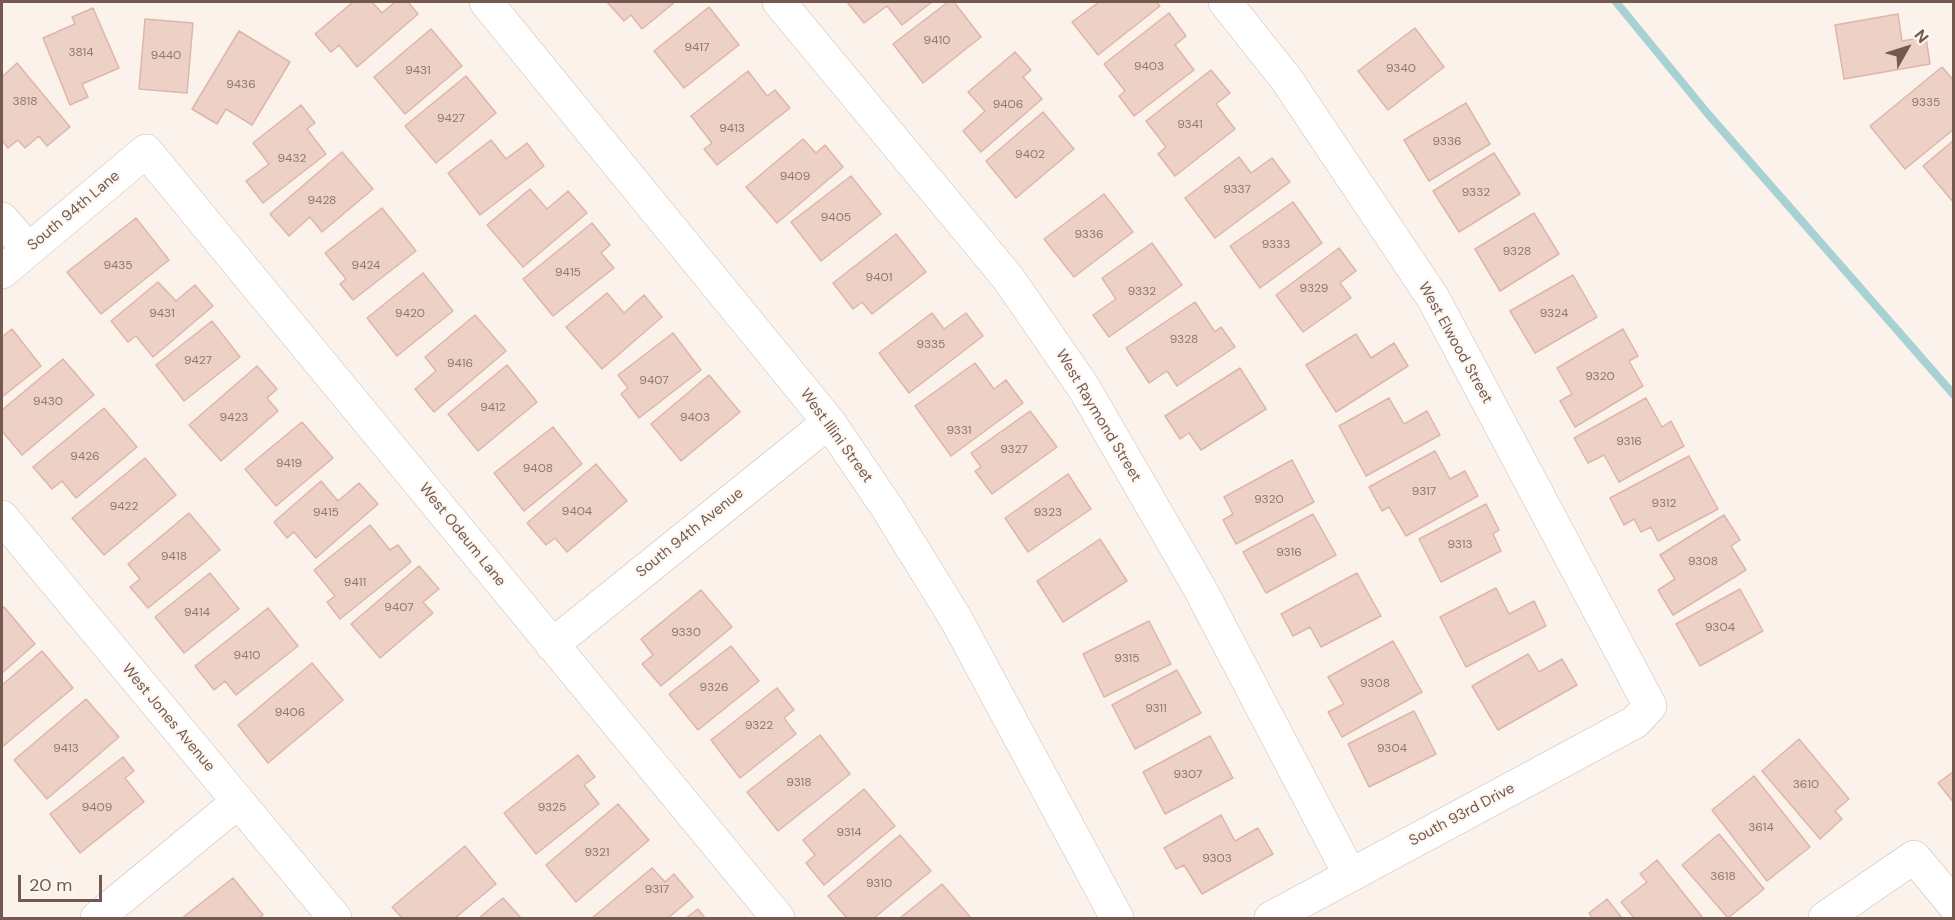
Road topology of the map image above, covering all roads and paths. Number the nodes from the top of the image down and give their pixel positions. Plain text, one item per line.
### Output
1 (486, 2) edge
2 (779, 2) edge
3 (1225, 2) edge
4 (146, 151) joint
5 (2, 219) edge
6 (28, 249) junction
7 (2, 272) edge
8 (829, 422) junction
9 (2, 517) edge
10 (552, 645) junction
11 (1650, 706) joint
12 (238, 802) junction
13 (1350, 875) junction
14 (1953, 905) edge
15 (97, 918) edge
16 (335, 918) edge
17 (778, 918) edge
18 (1117, 918) edge
19 (1271, 918) edge
20 (1825, 918) edge

1 - 8 street, West Illini Street
2 - 13 street, West Raymond Street
3 - 11 street, West Elwood Street
4 - 6 street, South 94th Lane
4 - 10 street, West Odeum Lane
5 - 6 street
6 - 7 street, South 94th Lane
8 - 10 street, South 94th Avenue
8 - 18 street, West Illini Street
9 - 12 street, West Jones Avenue
10 - 17 street, West Odeum Lane
11 - 13 street, South 93rd Drive
12 - 15 street
12 - 16 street, West Jones Avenue
13 - 19 street, South 93rd Drive
14 - 20 street

